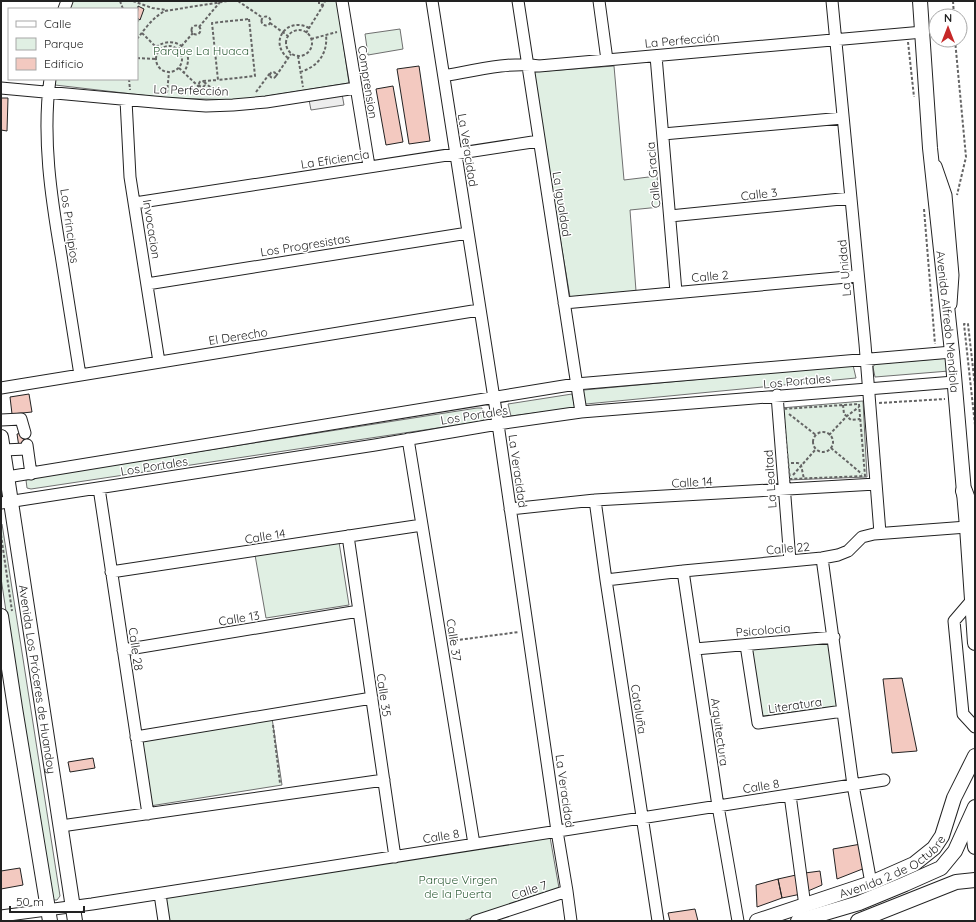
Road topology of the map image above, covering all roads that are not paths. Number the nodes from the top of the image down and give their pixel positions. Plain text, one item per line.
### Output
1 (342, 1) edge
2 (432, 1) edge
3 (518, 1) edge
4 (599, 1) edge
5 (832, 1) edge
6 (920, 1) edge
7 (923, 32) junction
8 (836, 39) junction
9 (656, 56) junction
10 (607, 60) junction
11 (527, 64) junction
12 (444, 76) junction
13 (50, 80) edge
14 (1, 88) edge
15 (356, 88) junction
16 (48, 92) junction
17 (128, 95) junction
18 (843, 118) junction
19 (662, 134) junction
20 (539, 141) junction
21 (456, 153) junction
22 (369, 166) junction
23 (851, 198) junction
24 (134, 203) junction
25 (670, 216) junction
26 (468, 233) junction
27 (858, 276) junction
28 (147, 284) junction
29 (676, 292) junction
30 (564, 303) junction
31 (479, 310) junction
32 (952, 352) junction
33 (866, 360) junction
34 (158, 362) junction
35 (80, 375) junction
36 (954, 382) junction
37 (576, 384) junction
38 (1, 388) edge
39 (867, 388) junction
40 (777, 395) junction
41 (493, 397) junction
42 (581, 412) junction
43 (1, 420) edge
44 (498, 424) junction
45 (25, 433) dead end
46 (408, 439) junction
47 (2, 444) edge
48 (32, 474) junction
49 (4, 478) edge
50 (876, 484) junction
51 (99, 488) junction
52 (784, 489) junction
53 (964, 491) joint
54 (595, 500) junction
55 (6, 502) edge
56 (510, 509) junction
57 (971, 524) edge
58 (422, 525) junction
59 (880, 533) junction
60 (348, 536) junction
61 (822, 558) junction
62 (790, 561) junction
63 (683, 571) junction
64 (112, 572) junction
65 (606, 580) junction
66 (972, 600) junction
67 (359, 611) junction
68 (1, 616) edge
69 (834, 637) junction
70 (975, 643) edge
71 (746, 645) junction
72 (695, 649) junction
73 (123, 650) junction
74 (5, 672) edge
75 (372, 698) junction
76 (843, 711) junction
77 (975, 727) edge
78 (136, 737) junction
79 (975, 756) edge
80 (384, 780) junction
81 (884, 780) dead end
82 (853, 785) junction
83 (790, 795) junction
84 (718, 806) junction
85 (975, 808) edge
86 (148, 814) junction
87 (643, 818) junction
88 (60, 826) junction
89 (557, 831) junction
90 (474, 844) junction
91 (975, 846) edge
92 (395, 857) junction
93 (975, 880) edge
94 (866, 885) junction
95 (567, 891) junction
96 (160, 894) junction
97 (866, 900) junction
98 (73, 906) junction
99 (805, 906) junction
100 (1, 916) edge
101 (20, 917) edge
102 (49, 917) edge
103 (75, 921) edge
104 (164, 921) edge
105 (476, 921) edge
106 (571, 921) edge
107 (658, 921) edge
108 (738, 921) edge
109 (757, 921) edge
110 (798, 921) edge
111 (858, 921) edge

1 - 15 street, Comprension
2 - 12 street, La Veracidad
3 - 11 street, La Igualdad
4 - 10 street
5 - 8 street, La Unidad
6 - 7 main road, Avenida Alfredo Mendiola
7 - 8 street, La Perfección
7 - 32 main road, Avenida Alfredo Mendiola
8 - 9 street, La Perfección
8 - 18 street, La Unidad
9 - 10 street, La Perfección
9 - 19 street, Calle Gracia
10 - 11 street, La Perfección
11 - 12 street, La Perfección
11 - 20 street, La Igualdad
12 - 21 street, La Veracidad
13 - 16 street, Los Principios
14 - 16 street, La Perfección
15 - 17 street, La Perfección
15 - 22 street, Comprension
16 - 17 street, La Perfección
16 - 35 street, Los Principios
17 - 24 street, Invocacion
18 - 19 street
18 - 23 street, La Unidad
19 - 25 street, Calle Gracia
20 - 21 street, La Eficiencia
20 - 30 street, La Igualdad
21 - 22 street, La Eficiencia
21 - 26 street, La Veracidad
22 - 24 street, La Eficiencia
23 - 25 street, Calle 3
23 - 27 street, La Unidad
24 - 28 street, Invocacion
25 - 29 street, Calle Gracia
26 - 28 street, Los Progresistas
26 - 31 street, La Veracidad
27 - 29 street, Calle 2
27 - 33 street, La Unidad
28 - 34 street, Invocacion
29 - 30 street, Calle 2
30 - 37 street, La Igualdad
31 - 34 street, El Derecho
31 - 41 street, La Veracidad
32 - 33 street, Los Portales
32 - 36 main road, Avenida Alfredo Mendiola
33 - 37 street, Los Portales
33 - 39 street, La Unidad
34 - 35 street, El Derecho
35 - 38 street, El Derecho
36 - 39 street, Los Portales
36 - 53 main road, Avenida Alfredo Mendiola
37 - 41 street, Los Portales
37 - 42 street, La Igualdad
39 - 40 street, Los Portales
39 - 50 street, La Unidad
40 - 42 street, Los Portales
40 - 52 street, La Lealtad
41 - 44 street, La Veracidad
41 - 48 street, Los Portales
42 - 44 street, Los Portales
43 - 45 street
44 - 46 street, Los Portales
44 - 56 street, La Veracidad
46 - 51 street, Los Portales
46 - 58 street, Calle 37
47 - 48 street
47 - 49 main road, Avenida Los Próceres de Huandoy
48 - 49 street, Los Portales
49 - 55 main road, Avenida Los Próceres de Huandoy
50 - 52 street, Calle 14
50 - 59 street, La Unidad
51 - 55 street, Los Portales
51 - 64 street, Calle 28
52 - 54 street, Calle 14
52 - 62 street, La Lealtad
53 - 57 highway
54 - 56 street, Calle 14
54 - 65 street, Cataluña
55 - 88 main road, Avenida Los Próceres de Huandoy
56 - 89 street, La Veracidad
57 - 59 street, Calle 22
57 - 66 main road
58 - 60 street, Calle 14
58 - 90 street, Calle 37
59 - 61 street, Calle 22
60 - 64 street, Calle 14
60 - 67 street, Calle 35
61 - 62 street, Calle 22
61 - 69 street
62 - 63 street, Calle 22
63 - 65 street, Calle 22
63 - 72 street, Arquitectura
64 - 73 street, Calle 28
65 - 87 street, Cataluña
66 - 70 main road
66 - 77 street
67 - 73 street, Calle 13
67 - 75 street, Calle 35
68 - 74 main road
69 - 71 street, Psicolocia
69 - 76 street
71 - 72 street, Psicolocia
71 - 76 street, Literatura
72 - 84 street, Arquitectura
73 - 78 street, Calle 28
74 - 102 main road
75 - 78 street
75 - 80 street, Calle 35
76 - 82 street
78 - 86 street, Calle 28
79 - 94 main road, Avenida 2 de Octubre
80 - 86 street
80 - 92 street, Calle 35
81 - 82 street, Calle 8
82 - 83 street, Calle 8
82 - 94 street
83 - 84 street, Calle 8
83 - 99 street
84 - 87 street, Calle 8
84 - 108 street, Arquitectura
85 - 91 main road
85 - 97 main road, Avenida 2 de Octubre
86 - 88 street
87 - 89 street, Calle 8
87 - 107 street, Cataluña
88 - 98 main road, Avenida Los Próceres de Huandoy
89 - 90 street, Calle 8
89 - 95 street, La Veracidad
90 - 92 street, Calle 8
92 - 96 street, Calle 8
93 - 111 main road
94 - 97 main road
94 - 99 main road, Avenida 2 de Octubre
95 - 105 street, Calle 7
95 - 106 street, La Veracidad
96 - 98 street, Calle 8
96 - 104 street
97 - 110 main road, Avenida 2 de Octubre
98 - 102 street, Calle 8
98 - 103 main road, Avenida Los Próceres de Huandoy
99 - 109 main road, Avenida 2 de Octubre
100 - 101 street, Calle 8
101 - 102 street, Calle 8

